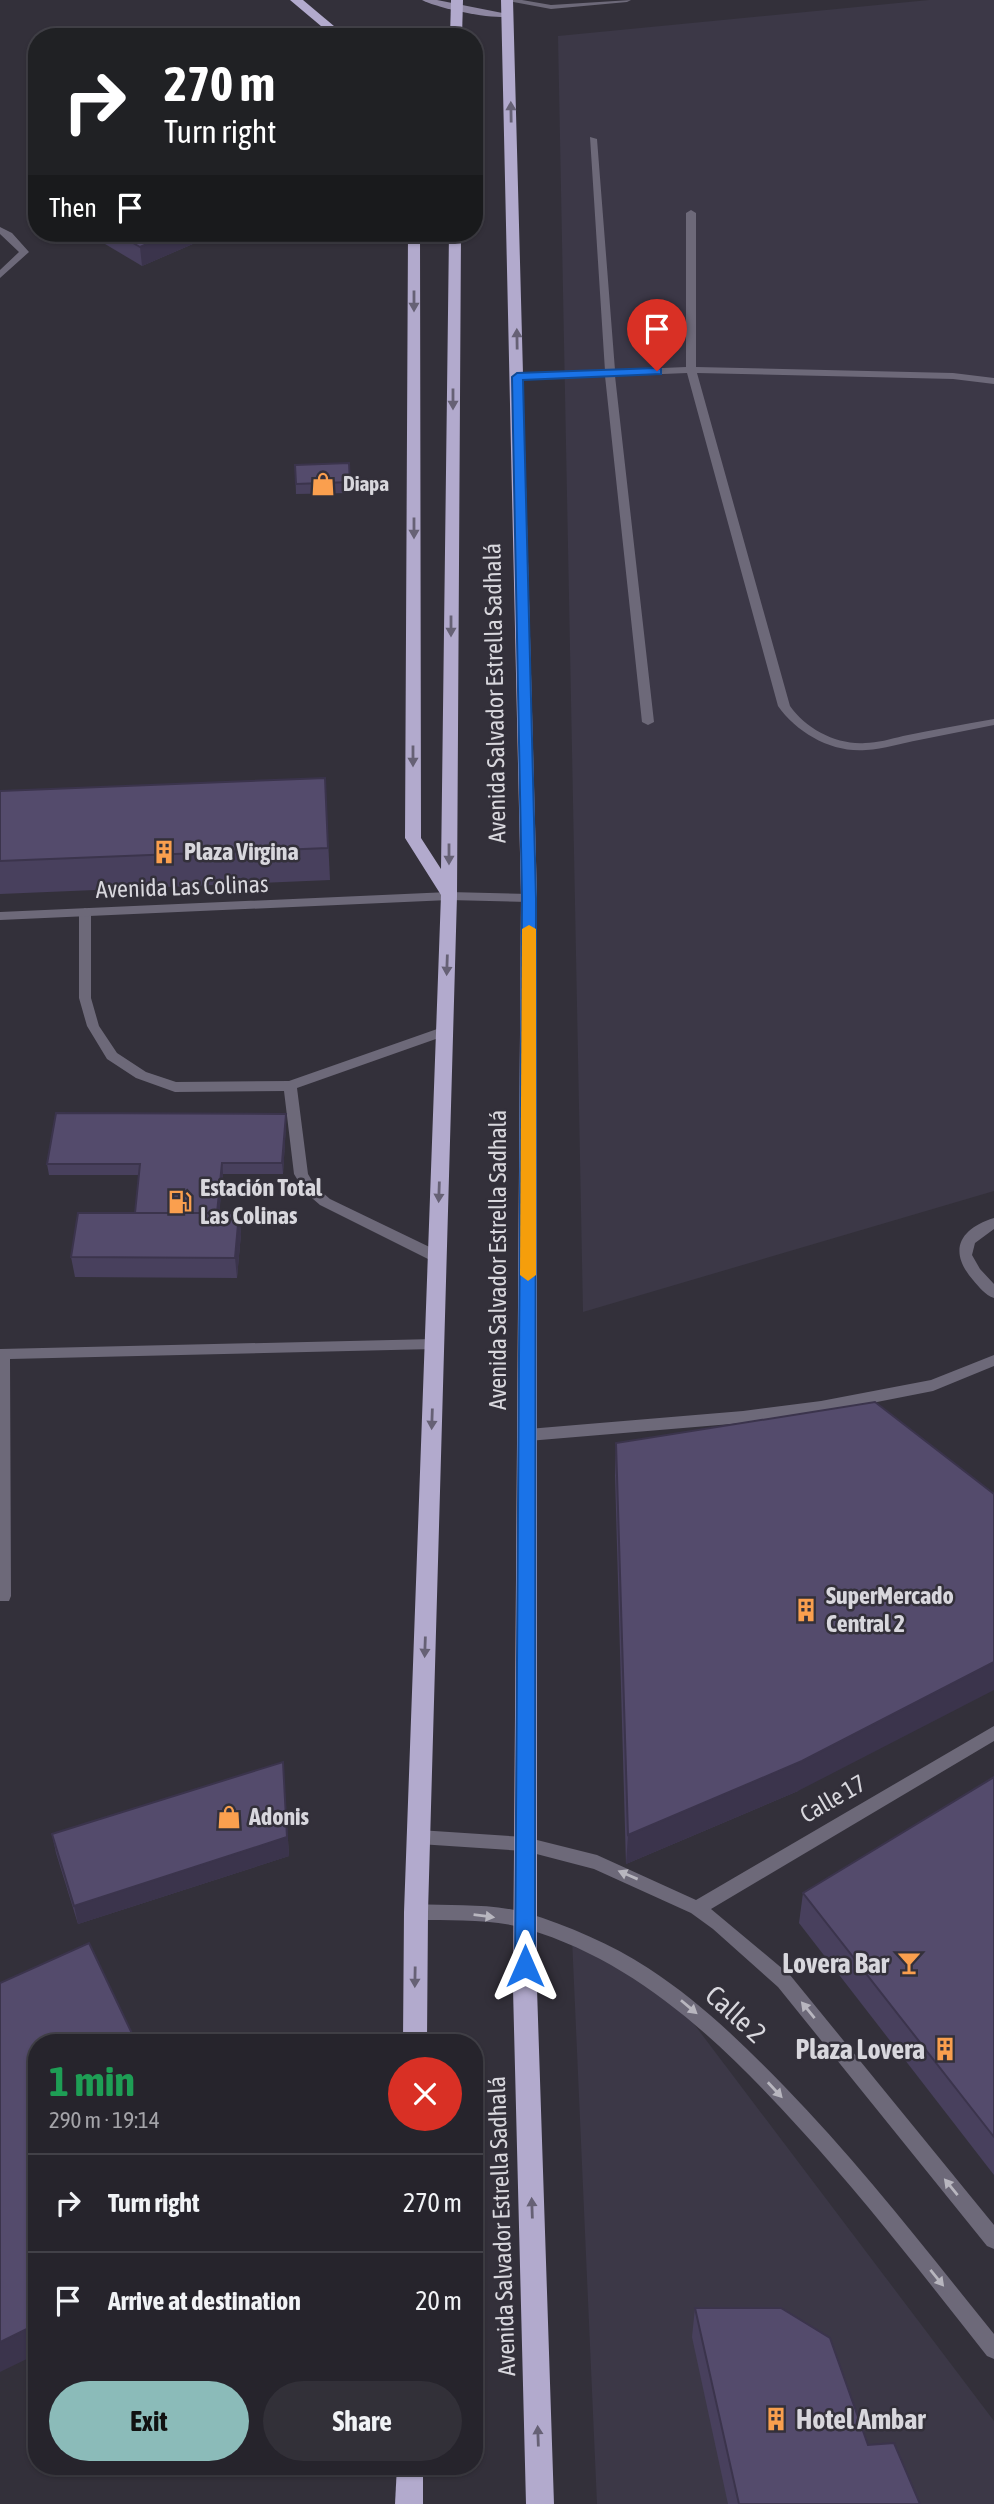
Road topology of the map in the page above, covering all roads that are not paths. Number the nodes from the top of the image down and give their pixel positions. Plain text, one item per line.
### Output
1 (296, 0) edge
2 (426, 0) edge
3 (506, 0) edge
4 (627, 0) edge
5 (457, 4) edge
6 (551, 7) junction
7 (509, 15) junction
8 (330, 28) edge
9 (456, 28) edge
10 (593, 139) dead end
11 (691, 213) dead end
12 (0, 230) edge
13 (414, 242) edge
14 (455, 242) edge
15 (0, 275) edge
16 (691, 370) junction
17 (610, 373) junction
18 (517, 377) junction
19 (994, 381) edge
20 (648, 722) dead end
21 (994, 722) edge
22 (449, 896) junction
23 (529, 898) junction
24 (85, 912) junction
25 (0, 916) edge
26 (445, 1031) junction
27 (289, 1086) junction
28 (994, 1223) edge
29 (437, 1257) junction
30 (994, 1293) edge
31 (435, 1344) junction
32 (2, 1354) edge
33 (994, 1360) edge
34 (528, 1435) junction
35 (3, 1596) dead end
36 (994, 1733) edge
37 (419, 1837) junction
38 (525, 1844) junction
39 (697, 1908) junction
40 (416, 1912) junction
41 (525, 1921) junction
42 (415, 2034) edge
43 (994, 2240) edge
44 (994, 2349) edge
45 (410, 2475) edge
46 (410, 2504) edge
47 (540, 2504) edge

1 - 8 highway
2 - 5 main road
3 - 6 street
3 - 7 highway, Avenida Salvador Estrella Sadhalá
4 - 6 street
5 - 7 main road
5 - 9 highway
6 - 7 street
18 -> 7 highway, Avenida Salvador Estrella Sadhalá
10 - 17 street
11 - 16 street
12 - 15 street
13 -> 22 highway
14 -> 22 highway, Avenida Salvador Estrella Sadhalá
16 - 17 street
16 - 19 street
16 - 21 street
17 - 18 street
17 - 20 street
18 - 23 highway, Avenida Salvador Estrella Sadhalá
22 - 23 street, Avenida Las Colinas
22 - 24 street, Avenida Las Colinas
22 -> 26 highway, Avenida Salvador Estrella Sadhalá
23 - 34 highway, Avenida Salvador Estrella Sadhalá
24 - 25 street, Avenida Las Colinas
24 - 27 street
26 - 27 street
26 -> 29 highway, Avenida Salvador Estrella Sadhalá
27 - 29 street
28 - 30 street
29 - 31 highway, Avenida Salvador Estrella Sadhalá
31 - 32 street
31 -> 37 highway, Avenida Salvador Estrella Sadhalá
32 - 35 street
33 - 34 street
34 - 38 highway, Avenida Salvador Estrella Sadhalá
36 - 39 street, Calle 17
37 - 38 street, Calle 2
37 - 40 highway, Avenida Salvador Estrella Sadhalá
39 -> 38 street, Calle 2
38 - 41 highway, Avenida Salvador Estrella Sadhalá
43 -> 39 street, Calle 2
40 -> 41 street, Calle 2
40 -> 42 highway, Avenida Salvador Estrella Sadhalá
41 -> 44 street, Calle 2
47 -> 41 highway, Avenida Salvador Estrella Sadhalá
45 - 46 highway

